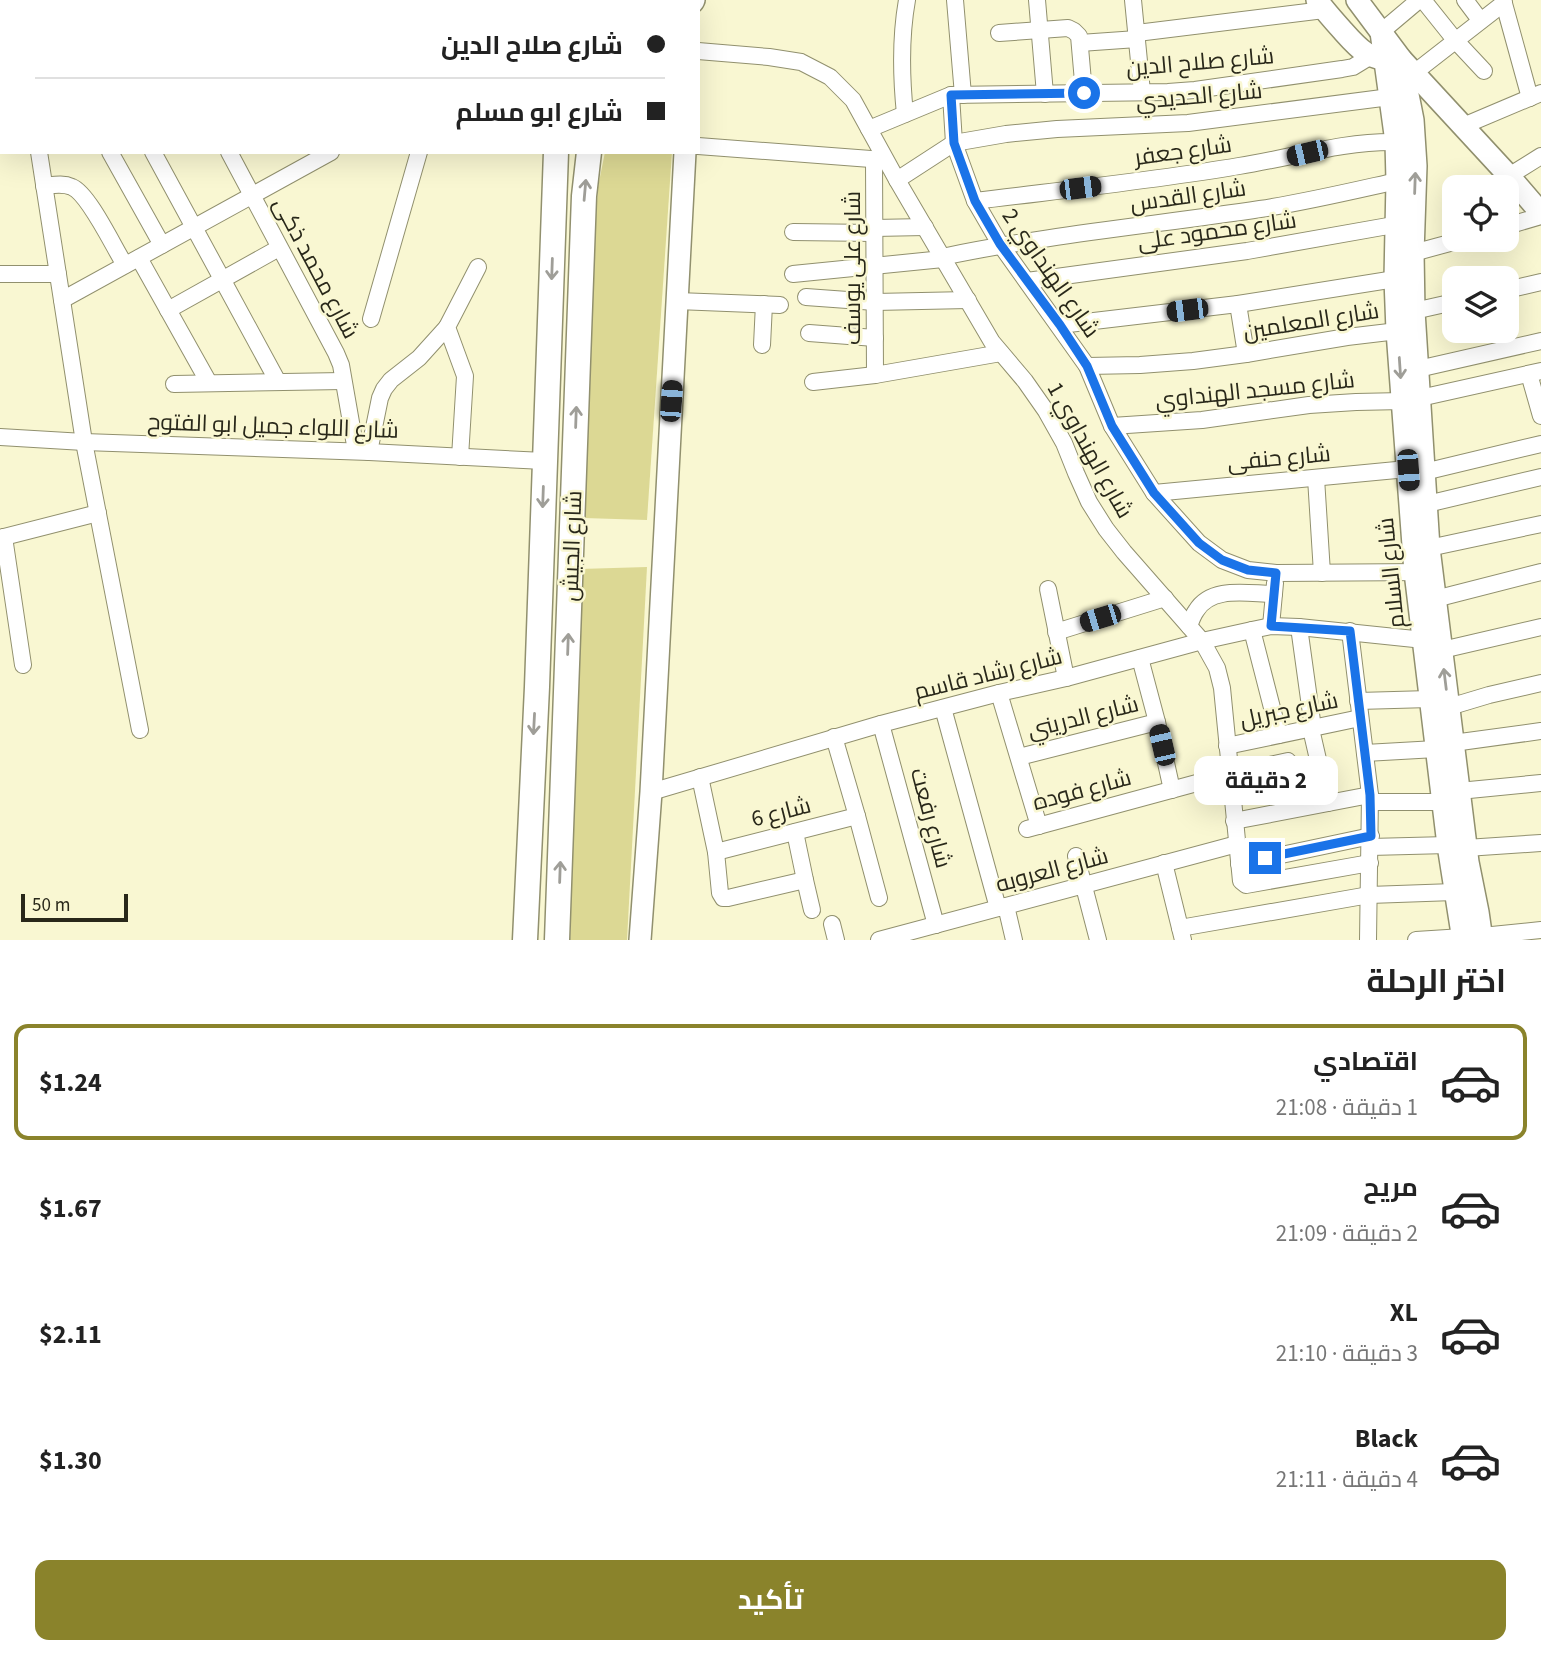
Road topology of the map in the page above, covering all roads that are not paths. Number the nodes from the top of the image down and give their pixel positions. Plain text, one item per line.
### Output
1 (907, 0) edge
2 (955, 0) edge
3 (1037, 0) edge
4 (1133, 0) edge
5 (1357, 0) edge
6 (1421, 0) edge
7 (1465, 0) edge
8 (1503, 1) edge
9 (1320, 5) edge
10 (1480, 20) junction
11 (1040, 31) junction
12 (1381, 32) junction
13 (999, 33) dead end
14 (1137, 36) junction
15 (1455, 40) junction
16 (1080, 43) junction
17 (700, 51) edge
18 (1393, 62) junction
19 (1484, 71) dead end
20 (1142, 92) junction
21 (1084, 93) junction
22 (1045, 94) junction
23 (957, 95) junction
24 (1536, 96) edge
25 (1390, 97) junction
26 (905, 114) junction
27 (1463, 126) junction
28 (869, 129) junction
29 (1396, 142) junction
30 (954, 143) junction
31 (700, 146) edge
32 (39, 154) edge
33 (111, 154) edge
34 (154, 154) edge
35 (230, 154) edge
36 (418, 154) edge
37 (556, 154) edge
38 (589, 154) edge
39 (685, 154) edge
40 (1541, 156) edge
41 (308, 158) edge
42 (880, 160) junction
43 (1508, 175) edge
44 (1511, 175) edge
45 (897, 180) junction
46 (1397, 181) junction
47 (44, 187) junction
48 (1519, 187) edge
49 (251, 196) junction
50 (975, 201) junction
51 (1539, 209) edge
52 (1519, 220) edge
53 (1405, 223) junction
54 (194, 227) junction
55 (925, 227) junction
56 (874, 231) junction
57 (793, 232) dead end
58 (1000, 244) junction
59 (162, 245) junction
60 (1442, 245) edge
61 (279, 247) junction
62 (1413, 253) junction
63 (943, 258) junction
64 (132, 262) junction
65 (874, 266) junction
66 (478, 267) dead end
67 (0, 274) edge
68 (58, 274) junction
69 (793, 274) dead end
70 (222, 279) junction
71 (1395, 279) junction
72 (1027, 281) junction
73 (1541, 282) edge
74 (1519, 287) edge
75 (806, 297) dead end
76 (62, 300) junction
77 (968, 300) junction
78 (677, 301) junction
79 (875, 302) junction
80 (764, 304) junction
81 (1238, 304) junction
82 (780, 305) dead end
83 (1442, 308) edge
84 (168, 310) junction
85 (371, 319) dead end
86 (1409, 324) junction
87 (1060, 325) junction
88 (447, 327) junction
89 (809, 333) dead end
90 (875, 338) junction
91 (1541, 341) edge
92 (762, 345) dead end
93 (1001, 353) junction
94 (1246, 354) junction
95 (1087, 366) junction
96 (1418, 369) junction
97 (1535, 373) edge
98 (875, 375) junction
99 (278, 382) junction
100 (343, 382) junction
101 (813, 382) dead end
102 (209, 383) junction
103 (174, 384) dead end
104 (1411, 399) junction
105 (1541, 416) edge
106 (1112, 426) junction
107 (0, 437) edge
108 (84, 442) junction
109 (1541, 444) edge
110 (363, 452) junction
111 (460, 457) junction
112 (544, 461) junction
113 (1416, 471) junction
114 (1541, 477) edge
115 (1316, 478) junction
116 (1154, 493) junction
117 (1427, 504) junction
118 (98, 513) junction
119 (1541, 524) edge
120 (2, 538) edge
121 (1429, 548) junction
122 (1424, 572) junction
123 (1541, 572) edge
124 (1276, 573) junction
125 (1322, 573) junction
126 (1048, 589) dead end
127 (1274, 594) junction
128 (1166, 598) junction
129 (1435, 599) junction
130 (1189, 626) junction
131 (1271, 626) junction
132 (1299, 627) junction
133 (1541, 627) edge
134 (1252, 630) junction
135 (1350, 631) junction
136 (1056, 632) junction
137 (1202, 641) junction
138 (1433, 645) junction
139 (1140, 658) junction
140 (23, 665) dead end
141 (1066, 678) junction
142 (1541, 683) edge
143 (536, 689) junction
144 (566, 691) junction
145 (999, 693) junction
146 (1440, 703) junction
147 (943, 708) junction
148 (1359, 710) junction
149 (1157, 722) junction
150 (881, 724) junction
151 (1312, 728) junction
152 (140, 730) dead end
153 (1541, 731) edge
154 (1279, 735) junction
155 (834, 737) junction
156 (1227, 746) junction
157 (1445, 746) junction
158 (1365, 753) junction
159 (1019, 757) junction
160 (1288, 761) dead end
161 (1230, 774) junction
162 (700, 778) junction
163 (1541, 783) edge
164 (1172, 790) junction
165 (651, 792) junction
166 (1451, 797) junction
167 (1370, 799) junction
168 (1328, 803) junction
169 (857, 816) junction
170 (1234, 821) junction
171 (795, 832) junction
172 (1541, 843) edge
173 (1237, 844) junction
174 (1457, 847) junction
175 (1370, 849) junction
176 (716, 852) junction
177 (1076, 856) dead end
178 (1164, 863) junction
179 (1238, 864) junction
180 (805, 880) junction
181 (1083, 885) junction
182 (1454, 892) junction
183 (1369, 895) junction
184 (879, 898) dead end
185 (1002, 907) junction
186 (812, 909) dead end
187 (832, 924) dead end
188 (1541, 930) edge
189 (929, 931) edge
190 (1182, 934) edge
191 (1473, 938) edge
192 (1365, 939) edge
193 (524, 940) edge
194 (557, 940) edge
195 (640, 940) edge
196 (836, 940) edge
197 (879, 940) edge
198 (1014, 940) edge
199 (1098, 940) edge
200 (1416, 940) edge

1 - 26 street
2 - 23 street, شارع الهنداوي 2
3 - 11 street
4 - 14 street
5 - 12 street
6 - 12 street
6 - 15 street
7 - 10 street
8 - 10 street, شارع صلاح الدين
8 - 24 street
9 - 14 street
9 - 18 street
10 - 15 street, شارع صلاح الدين
11 - 13 street
11 - 16 street
11 - 22 street
12 - 18 street, شارع السلام
14 - 16 street
14 - 20 street
15 - 18 street, شارع صلاح الدين
15 - 19 street
16 - 21 street
17 - 28 street, شارع الهنداوي 1
18 - 20 street, شارع صلاح الدين
18 - 25 street, شارع السلام
18 - 27 street
53 -> 18 street, شارع السلام
20 - 21 street, شارع صلاح الدين
21 - 22 street, شارع صلاح الدين
22 - 23 street, شارع صلاح الدين
23 - 26 street, شارع صلاح الدين
23 - 30 street, شارع الهنداوي 2
24 - 27 street
25 - 29 street, شارع السلام
25 - 30 street, شارع الحديدي
26 - 28 street, شارع صلاح الدين
27 - 43 street
28 - 42 street, شارع الهنداوي 1
29 - 46 street, شارع السلام
29 - 50 street, شارع جعفر
30 - 45 street, شارع الحديدي
30 - 50 street, شارع الهنداوي 2
31 - 42 street
32 - 47 street
33 - 59 street
34 - 54 street
35 - 49 street, شارع محمد ذكى
36 - 85 street
37 -> 112 main road, شارع الجيش
144 -> 38 main road, شارع الجيش
39 - 78 street
40 - 44 street
41 - 49 street
42 - 45 street, شارع الهنداوي 1
42 - 56 street, شارع على يوسف
45 - 55 street, شارع الهنداوي 1
46 - 53 street, شارع السلام
46 - 58 street, شارع القدس
47 - 64 street
47 - 68 street
48 - 51 street
49 - 54 street
49 - 61 street, شارع محمد ذكى
50 - 58 street, شارع الهنداوي 2
51 - 52 street
53 - 62 street, شارع السلام
53 - 71 street, شارع السلام
53 - 72 street, شارع محمود على
54 - 59 street
54 - 70 street
55 - 56 street
55 - 63 street, شارع الهنداوي 1
56 - 57 street
56 - 65 street, شارع على يوسف
58 - 63 street, شارع القدس
58 - 72 street, شارع الهنداوي 2
59 - 64 street
60 - 62 street
61 - 70 street
61 - 100 street, شارع محمد ذكى
62 - 86 street, شارع السلام
63 - 65 street, شارع القدس
63 - 77 street, شارع الهنداوي 1
64 - 76 street
64 - 84 street
65 - 69 street, شارع القدس
65 - 79 street, شارع على يوسف
66 - 88 street
67 - 68 street
68 - 76 street
70 - 84 street
70 - 99 street
71 - 81 street
71 - 86 street, شارع السلام
72 - 87 street, شارع الهنداوي 2
73 - 74 street
75 - 79 street
76 - 108 street
77 - 79 street
77 - 93 street, شارع الهنداوي 1
78 - 80 street
78 - 165 street
79 - 90 street, شارع على يوسف
80 - 82 street
80 - 92 street
81 - 87 street
81 - 94 street
83 - 86 street, شارع المعلمين
84 - 102 street
86 - 94 street, شارع المعلمين
86 - 96 street, شارع السلام
86 -> 104 street, شارع السلام
87 - 95 street, شارع الهنداوي 2
88 - 110 street
88 - 111 street
89 - 90 street
90 - 98 street, شارع على يوسف
91 - 96 street
93 - 98 street
93 - 128 street, شارع الهنداوي 1
94 - 95 street, شارع المعلمين
95 - 106 street, شارع الهنداوي 2
96 - 104 street, شارع السلام
97 - 104 street, شارع مسجد الهنداوي
97 - 105 street
98 - 101 street
99 - 100 street
99 - 102 street
100 - 110 street, شارع محمد ذكى
102 - 103 street
104 - 106 street, شارع مسجد الهنداوي
104 - 113 street, شارع السلام
106 - 116 street, شارع الهنداوي 2
107 - 108 street, شارع اللواء جميل ابو الفتوح
108 - 110 street, شارع اللواء جميل ابو الفتوح
108 - 118 street
109 - 113 street, شارع حنفى
110 - 111 street, شارع اللواء جميل ابو الفتوح
111 - 112 street, شارع اللواء جميل ابو الفتوح
112 -> 143 main road, شارع الجيش
113 - 115 street, شارع حنفى
113 - 117 street, شارع السلام
113 - 122 street, شارع السلام
114 - 117 street
115 - 116 street, شارع حنفى
115 - 125 street
116 - 124 street, شارع الهنداوي 2
117 - 121 street, شارع السلام
118 - 120 street
118 - 152 street
119 - 121 street
120 - 140 street
121 - 122 street, شارع السلام
122 - 125 street, شارع الهنداوي 2
122 - 129 street, شارع السلام
122 - 138 street, شارع السلام
123 - 129 street
124 - 125 street, شارع الهنداوي 2
124 - 127 street
126 - 136 street
127 - 130 street
127 - 131 street
128 - 130 street, شارع الهنداوي 1
128 - 136 street
129 - 138 street, شارع السلام
130 - 137 street, شارع الهنداوي 1
131 - 132 street, شارع رشاد قاسم
131 - 134 street, شارع رشاد قاسم
132 - 135 street, شارع رشاد قاسم
132 - 151 street
133 - 138 street
134 - 137 street, شارع رشاد قاسم
134 - 154 street
135 - 138 street, شارع رشاد قاسم
135 - 148 street
136 - 141 street
137 - 139 street, شارع رشاد قاسم
137 - 156 street, شارع الهنداوي 1
138 - 146 street, شارع السلام
139 - 141 street, شارع رشاد قاسم
139 - 149 street
141 - 145 street, شارع رشاد قاسم
142 - 146 street, شارع جبريل
143 - 144 main road
143 -> 193 main road, شارع الجيش
194 -> 144 main road, شارع الجيش
145 - 147 street, شارع رشاد قاسم
145 - 159 street
146 - 148 street, شارع جبريل
146 - 157 street, شارع السلام
147 - 150 street, شارع رشاد قاسم
147 - 185 street
148 - 151 street, شارع جبريل
148 - 158 street
149 - 159 street, شارع الدريني
149 - 164 street
150 - 155 street, شارع رشاد قاسم
150 - 189 street, شارع رفعت
151 - 154 street, شارع جبريل
151 - 168 street
153 - 157 street
154 - 156 street, شارع جبريل
155 - 162 street, شارع رشاد قاسم
155 - 169 street
156 - 161 street, شارع الهنداوي 1
157 - 158 street
157 - 166 street, شارع السلام
158 - 167 street
159 - 164 street, شارع فوده
160 - 161 street, شارع فوده
161 - 164 street, شارع فوده
161 - 170 street, شارع الهنداوي 1
162 - 165 street, شارع رشاد قاسم
162 - 176 street
163 - 166 street
165 - 195 street
166 - 167 street
166 - 174 street, شارع السلام
167 - 168 street
167 - 175 street
168 - 170 street
169 - 171 street, شارع 6
169 - 184 street
170 - 173 street, شارع الهنداوي 1
171 - 176 street, شارع 6
171 - 180 street
172 - 174 street
173 - 178 street, شارع العروبه
173 - 179 street, شارع الهنداوي 1
174 - 175 street
174 - 182 street, شارع السلام
174 - 191 street, شارع السلام
175 - 179 street
175 - 179 street, شارع الهنداوي 1
175 - 183 street
176 - 180 street
177 - 181 street
178 - 181 street, شارع العروبه
178 - 190 street
180 - 186 street
181 - 185 street, شارع العروبه
181 - 199 street
182 - 183 street
182 - 191 street, شارع السلام
183 - 190 street
183 - 192 street
185 - 189 street, شارع العروبه
185 - 198 street
187 - 196 street
188 - 191 street
189 - 197 street, شارع العروبه
191 - 200 street

